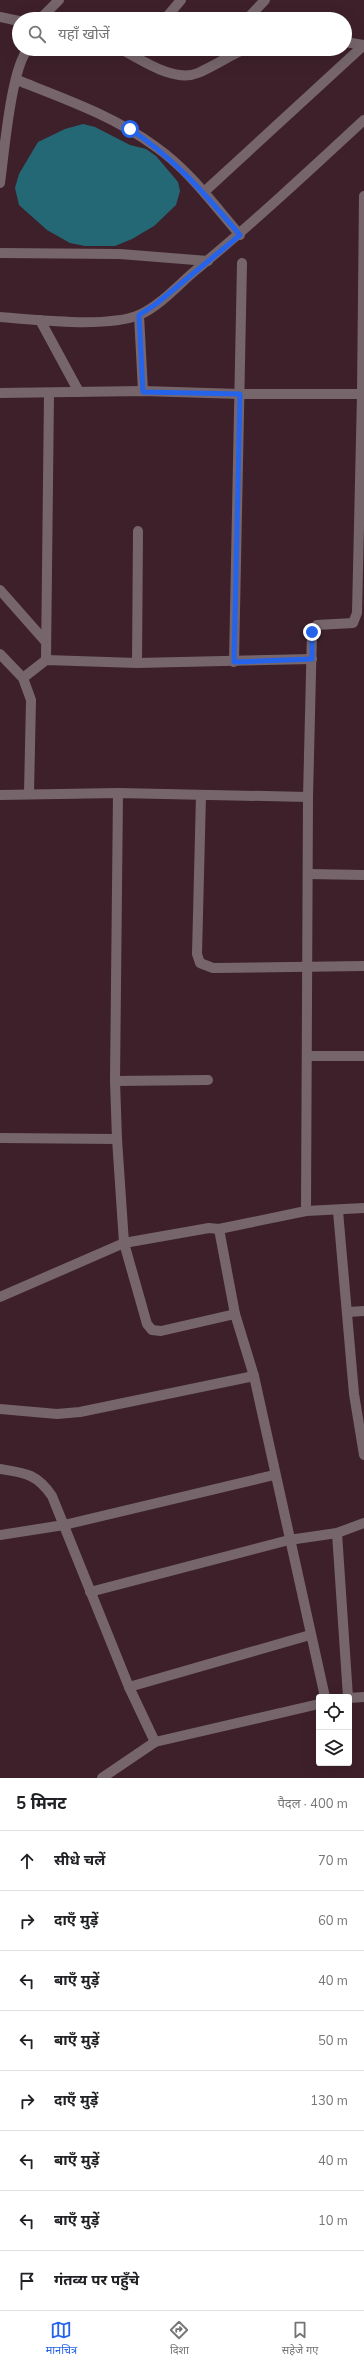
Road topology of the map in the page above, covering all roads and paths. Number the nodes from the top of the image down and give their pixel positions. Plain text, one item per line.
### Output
1 (58, 0) edge
2 (181, 0) edge
3 (265, 0) edge
4 (47, 12) edge
5 (171, 12) edge
6 (254, 12) edge
7 (0, 17) edge
8 (12, 20) edge
9 (352, 43) edge
10 (364, 45) edge
11 (26, 56) edge
12 (142, 56) edge
13 (225, 56) edge
14 (17, 80) junction
15 (364, 120) edge
16 (4, 132) edge
17 (0, 183) edge
18 (204, 192) junction
19 (364, 196) edge
20 (240, 235) junction
21 (364, 238) edge
22 (0, 253) edge
23 (208, 261) junction
24 (242, 263) dead end
25 (139, 315) junction
26 (0, 318) edge
27 (40, 320) junction
28 (79, 392) junction
29 (143, 392) junction
30 (0, 393) edge
31 (49, 393) junction
32 (240, 394) junction
33 (363, 394) edge
34 (362, 519) edge
35 (138, 532) dead end
36 (0, 590) edge
37 (45, 642) junction
38 (0, 654) edge
39 (312, 659) junction
40 (46, 660) junction
41 (234, 662) junction
42 (137, 663) junction
43 (23, 678) junction
44 (118, 792) junction
45 (29, 794) junction
46 (201, 795) junction
47 (0, 796) edge
48 (308, 797) junction
49 (308, 874) junction
50 (364, 875) edge
51 (307, 966) junction
52 (364, 966) edge
53 (307, 1056) junction
54 (364, 1056) edge
55 (208, 1080) dead end
56 (115, 1082) junction
57 (0, 1138) edge
58 (117, 1139) junction
59 (364, 1208) edge
60 (306, 1211) junction
61 (338, 1211) junction
62 (219, 1230) junction
63 (124, 1243) junction
64 (0, 1296) edge
65 (364, 1311) edge
66 (348, 1312) junction
67 (235, 1314) junction
68 (254, 1376) junction
69 (0, 1409) edge
70 (364, 1455) edge
71 (0, 1468) edge
72 (274, 1475) junction
73 (364, 1524) edge
74 (64, 1525) junction
75 (337, 1533) junction
76 (0, 1535) edge
77 (289, 1540) junction
78 (90, 1592) junction
79 (310, 1635) junction
80 (129, 1687) junction
81 (324, 1694) edge
82 (348, 1694) edge
83 (352, 1697) edge
84 (364, 1697) edge
85 (316, 1705) edge
86 (155, 1742) junction
87 (102, 1778) edge

1 - 4 street
2 - 5 street
3 - 6 street
7 - 8 street
9 - 10 street
10 - 18 street
11 - 14 street
12 - 13 street
14 - 16 street
14 - 18 street
15 - 20 street
16 - 17 street
18 - 20 street
19 - 21 street
20 - 23 street
21 - 33 street
22 - 23 street
23 - 25 street
24 - 32 street
25 - 27 street
25 - 29 street
26 - 27 street
27 - 28 street
28 - 29 street
28 - 31 street
29 - 32 street
30 - 31 street
31 - 37 street
32 - 33 street
32 - 41 street
33 - 34 street
34 - 39 street
35 - 42 street
36 - 37 street
37 - 40 street
38 - 43 street
39 - 41 street
39 - 48 street
40 - 42 street
40 - 43 street
41 - 42 street
43 - 45 street
44 - 45 street
44 - 46 street
44 - 56 street
45 - 47 street
46 - 48 street
46 - 51 street
48 - 49 street
49 - 50 street
49 - 51 street
51 - 52 street
51 - 53 street
53 - 54 street
53 - 60 street
55 - 56 street
56 - 58 street
57 - 58 street
58 - 63 street
59 - 61 street
60 - 61 street
60 - 62 street
61 - 66 street
62 - 63 street
62 - 67 street
63 - 64 street
63 - 67 street
65 - 66 street
66 - 70 street
67 - 68 street
68 - 69 street
68 - 72 street
71 - 74 street
72 - 74 street
72 - 77 street
73 - 75 street
74 - 76 street
74 - 78 street
75 - 77 street
75 - 82 street
77 - 78 street
77 - 79 street
78 - 80 street
79 - 80 street
79 - 81 street
80 - 86 street
83 - 84 street
85 - 86 street
86 - 87 street

